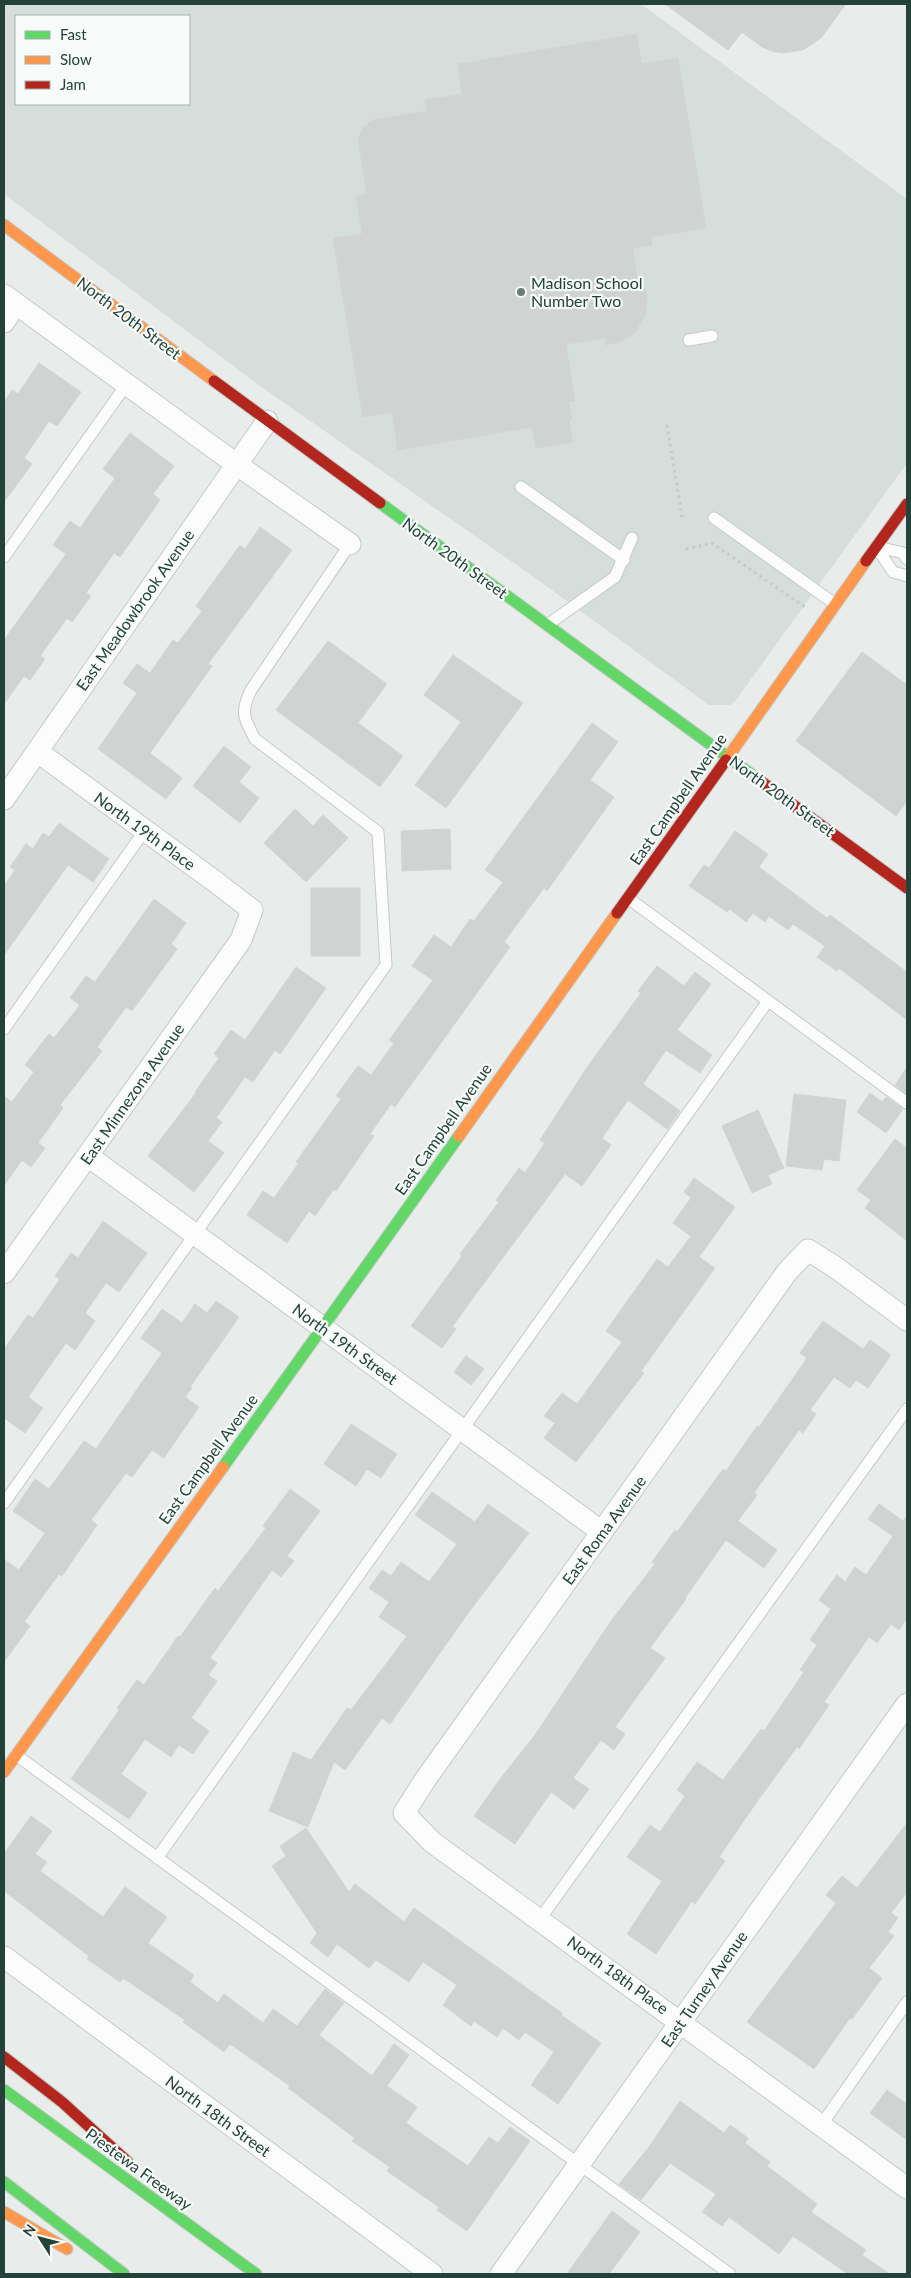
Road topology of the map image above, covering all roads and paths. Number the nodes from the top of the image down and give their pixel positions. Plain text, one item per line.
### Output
1 (4, 225) edge
2 (10, 299) edge
3 (4, 322) edge
4 (712, 336) dead end
5 (689, 340) dead end
6 (126, 385) junction
7 (267, 421) junction
8 (667, 425) dead end
9 (236, 464) junction
10 (521, 487) dead end
11 (907, 504) edge
12 (682, 517) dead end
13 (714, 518) dead end
14 (632, 538) dead end
15 (350, 544) joint
16 (876, 546) junction
17 (686, 549) dead end
18 (4, 557) edge
19 (907, 559) edge
20 (624, 560) junction
21 (907, 576) edge
22 (835, 604) junction
23 (805, 607) dead end
24 (546, 625) junction
25 (38, 752) junction
26 (728, 757) junction
27 (4, 799) edge
28 (145, 830) junction
29 (907, 888) edge
30 (628, 898) junction
31 (252, 910) joint
32 (768, 1002) junction
33 (4, 1029) edge
34 (907, 1103) edge
35 (88, 1156) junction
36 (196, 1235) junction
37 (4, 1273) edge
38 (907, 1320) edge
39 (323, 1328) junction
40 (907, 1409) edge
41 (462, 1430) junction
42 (4, 1503) edge
43 (602, 1532) junction
44 (907, 1704) edge
45 (16, 1755) junction
46 (4, 1772) edge
47 (404, 1812) joint
48 (157, 1858) junction
49 (540, 1919) junction
50 (4, 1957) edge
51 (907, 2002) edge
52 (682, 2021) junction
53 (4, 2057) edge
54 (4, 2090) edge
55 (822, 2124) junction
56 (579, 2164) junction
57 (134, 2167) dead end
58 (148, 2180) dead end
59 (4, 2182) edge
60 (907, 2188) edge
61 (4, 2212) edge
62 (226, 2253) junction
63 (76, 2255) dead end
64 (93, 2265) dead end
65 (109, 2274) edge
66 (124, 2274) edge
67 (256, 2274) edge
68 (432, 2274) edge
69 (500, 2274) edge
70 (730, 2274) edge

1 - 7 main road, North 20th Street
2 - 3 street
2 - 6 street
4 - 5 lane
6 - 9 street
6 - 18 lane
7 - 9 street, East Meadowbrook Avenue
7 - 24 main road, North 20th Street
8 - 12 path
9 - 15 street
9 - 25 street, East Meadowbrook Avenue
10 - 20 lane
11 - 16 main road, East Campbell Avenue
13 - 22 lane
14 - 20 lane
15 - 36 lane
16 - 19 lane
16 - 21 lane
16 - 22 main road, East Campbell Avenue
17 - 23 path
20 - 24 lane
22 - 26 main road, East Campbell Avenue
24 - 26 main road, North 20th Street
25 - 27 street, East Meadowbrook Avenue
25 - 28 street, North 19th Place
26 - 29 main road, North 20th Street
26 - 30 main road, East Campbell Avenue
28 - 31 street, North 19th Place
28 - 33 lane
30 - 32 lane
30 - 39 main road, East Campbell Avenue
31 - 35 street, East Minnezona Avenue
32 - 34 lane
32 - 41 lane
35 - 36 street, North 19th Street
35 - 37 street, East Minnezona Avenue
36 - 39 street, North 19th Street
36 - 42 lane
38 - 43 street, East Roma Avenue
39 - 41 street, North 19th Street
39 - 45 main road, East Campbell Avenue
40 - 49 lane
41 - 43 street, North 19th Street
41 - 48 lane
43 - 47 street, East Roma Avenue
44 - 52 street, East Turney Avenue
45 - 46 main road, East Campbell Avenue
45 - 48 lane
47 - 49 street, North 18th Place
48 - 56 lane
49 - 52 street, North 18th Place
50 - 68 street, North 18th Street
51 - 55 lane
52 - 55 street, North 18th Place
52 - 56 street, East Turney Avenue
53 - 57 main road
54 - 62 main road, Piestewa Freeway
55 - 60 street, North 18th Place
56 - 69 street, East Turney Avenue
56 - 70 lane
58 - 62 main road
59 - 66 main road
61 - 63 main road
62 - 67 main road, Piestewa Freeway
64 - 65 main road

